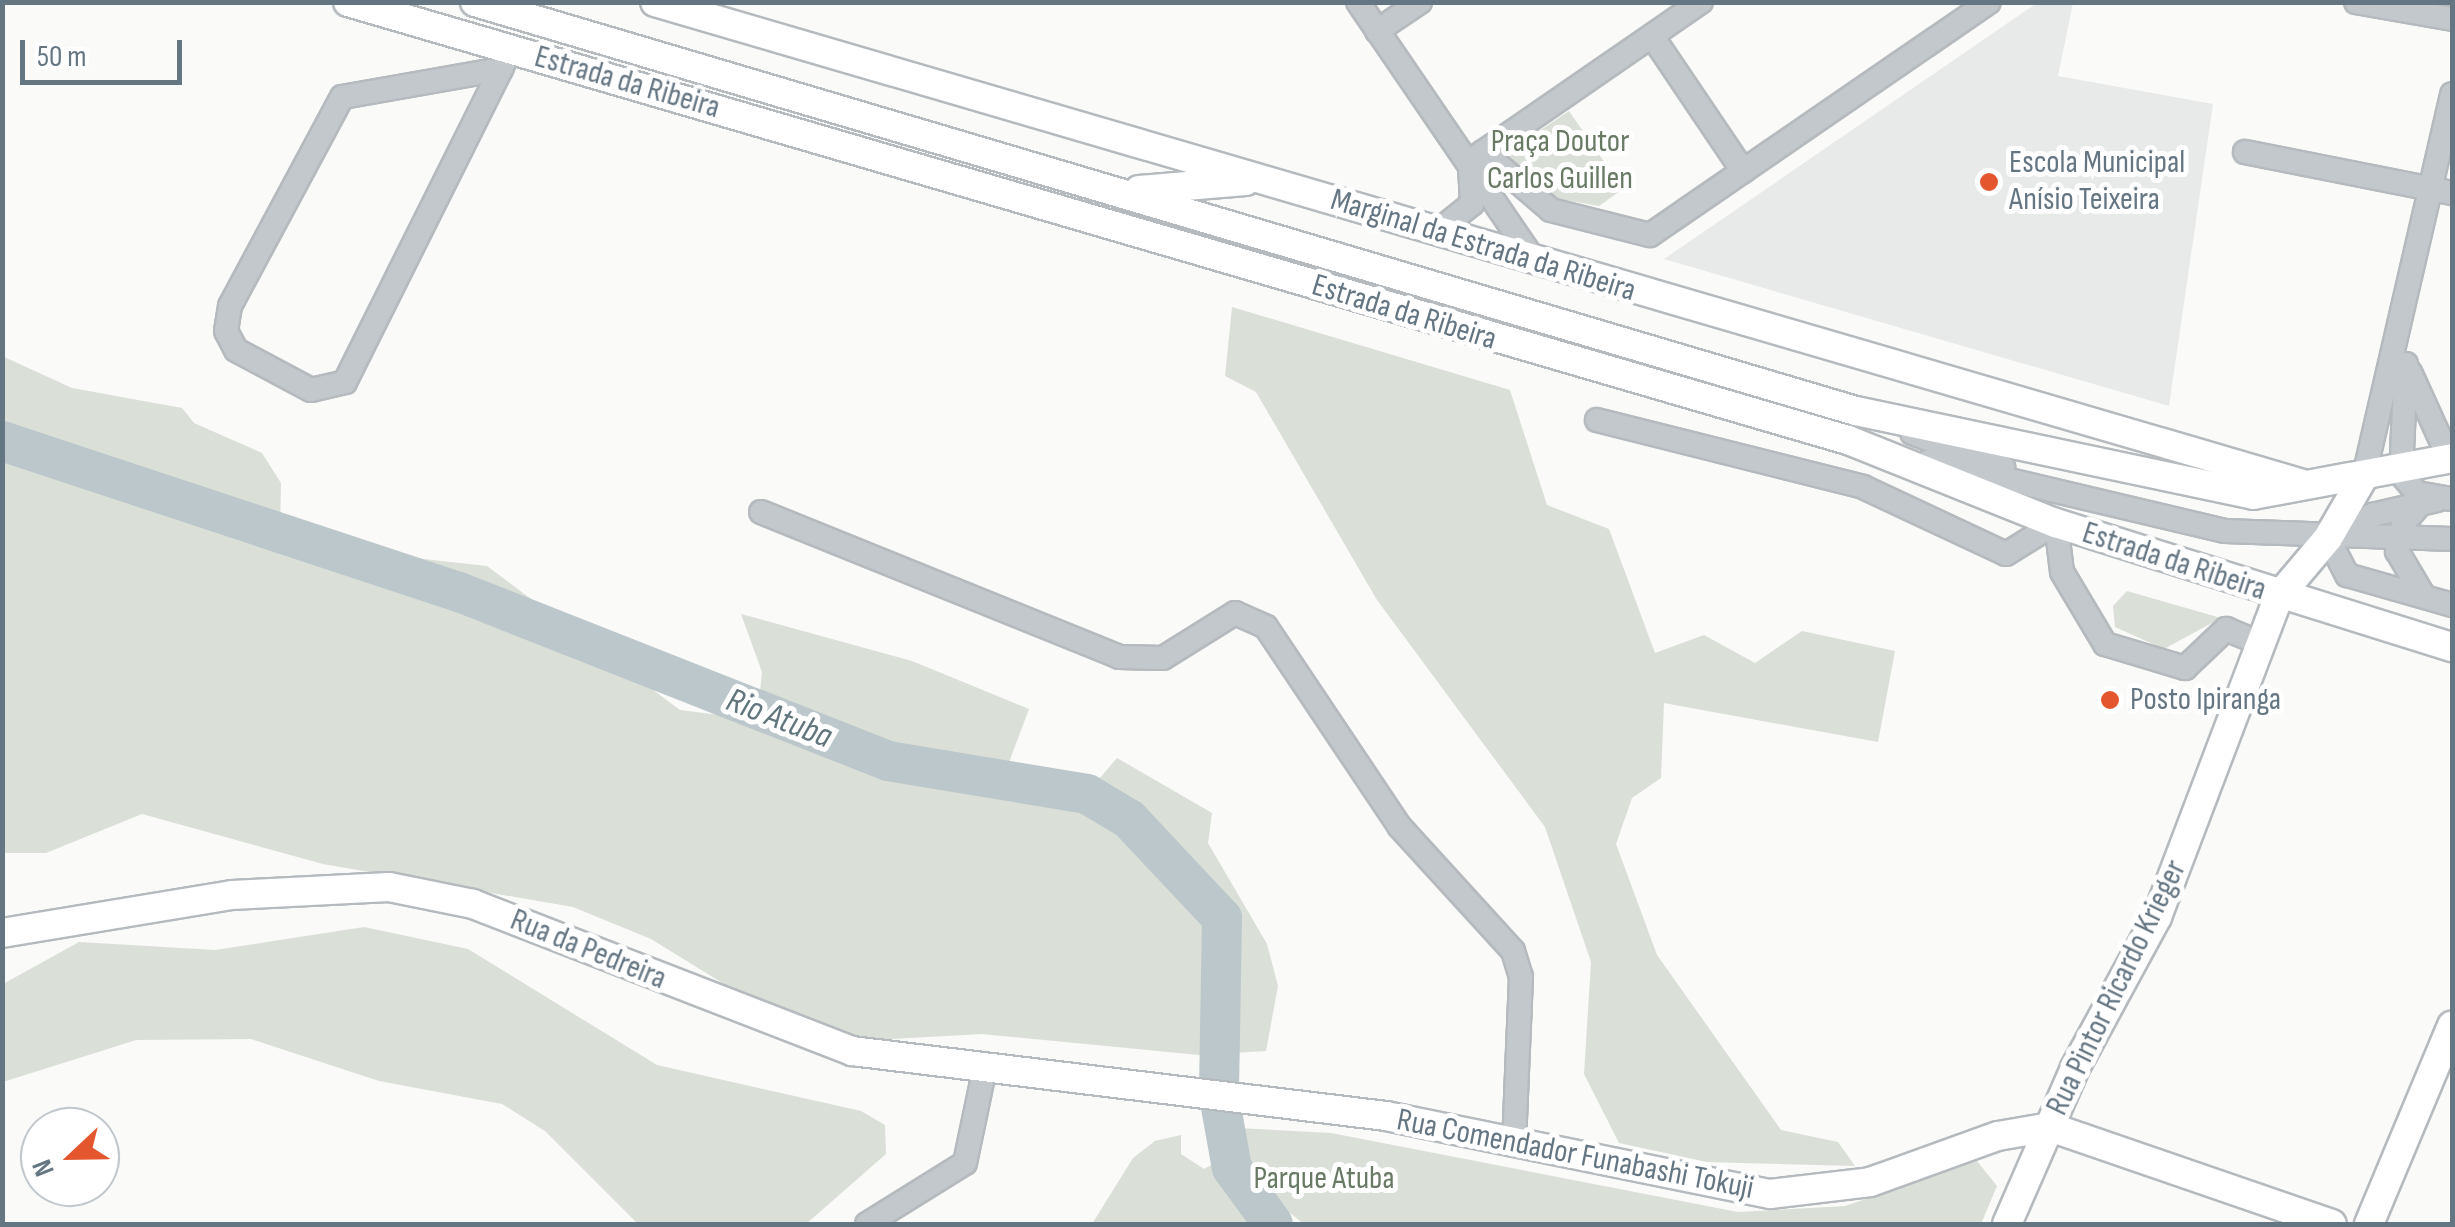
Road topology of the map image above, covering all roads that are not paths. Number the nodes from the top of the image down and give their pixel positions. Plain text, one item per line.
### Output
1 (348, 2) edge
2 (475, 2) edge
3 (655, 2) edge
4 (1358, 2) edge
5 (1420, 2) edge
6 (1701, 2) edge
7 (1989, 2) edge
8 (2356, 2) edge
9 (2452, 19) edge
10 (1377, 31) junction
11 (1652, 36) junction
12 (506, 59) junction
13 (2452, 94) edge
14 (2245, 152) dead end
15 (1475, 158) junction
16 (1743, 171) junction
17 (1262, 180) junction
18 (1123, 191) junction
19 (2443, 191) edge
20 (1438, 232) junction
21 (1533, 258) junction
22 (2408, 314) junction
23 (2407, 351) junction
24 (1856, 411) junction
25 (1597, 420) dead end
26 (1848, 440) junction
27 (2451, 458) edge
28 (2399, 469) junction
29 (2364, 476) junction
30 (2310, 486) junction
31 (2452, 500) edge
32 (2422, 502) junction
33 (2105, 506) junction
34 (760, 512) dead end
35 (2056, 524) junction
36 (2328, 538) junction
37 (2452, 539) edge
38 (2397, 541) junction
39 (2452, 557) edge
40 (2278, 596) junction
41 (2447, 599) edge
42 (2262, 644) junction
43 (2452, 648) edge
44 (2, 933) edge
45 (2452, 1026) edge
46 (984, 1072) junction
47 (1166, 1094) joint
48 (2050, 1128) junction
49 (1514, 1145) junction
50 (867, 1224) edge
51 (2006, 1224) edge
52 (2332, 1224) edge
53 (2369, 1224) edge

1 - 12 main road, Estrada da Ribeira
2 - 18 main road, Estrada da Ribeira
3 - 17 main road, Marginal da Estrada da Ribeira
4 - 10 street
5 - 10 street
6 - 11 street
7 - 16 street
8 - 9 street
10 - 15 street
11 - 15 street
11 - 16 street
12 - 12 street
12 - 26 main road, Estrada da Ribeira
13 - 19 street
14 - 19 street
15 - 16 street
15 - 20 street
15 - 21 street
17 - 18 main road
17 - 20 main road, Marginal da Estrada da Ribeira
18 - 24 main road, Estrada da Ribeira
19 - 22 street
20 - 21 main road, Marginal da Estrada da Ribeira
21 - 30 main road, Marginal da Estrada da Ribeira
22 - 23 street
22 - 29 street
23 - 27 street
23 - 28 street
24 - 30 main road, Estrada da Ribeira
24 - 33 street
25 - 35 street
26 - 33 street
26 - 35 main road, Estrada da Ribeira
27 - 28 main road, Estrada da Ribeira
28 - 29 main road, Estrada da Ribeira
28 - 31 street
29 - 30 main road, Estrada da Ribeira
29 - 36 main road, Rua Pintor Ricardo Krieger
31 - 32 street
32 - 36 street
32 - 38 street
33 - 36 street
34 - 49 street
35 - 40 main road, Estrada da Ribeira
35 - 42 street
36 - 38 street
36 - 40 main road, Rua Pintor Ricardo Krieger
36 - 41 street
37 - 38 street
38 - 39 street
38 - 41 street
40 - 42 main road, Rua Pintor Ricardo Krieger
40 - 43 main road, Estrada da Ribeira
42 - 48 main road, Rua Pintor Ricardo Krieger
44 - 46 main road, Rua da Pedreira
45 - 53 main road
46 - 47 main road, Rua da Pedreira
46 - 50 street
47 - 49 main road, Rua Comendador Funabashi Tokuji
48 - 49 main road, Rua Comendador Funabashi Tokuji
48 - 51 main road, Rua Pintor Ricardo Krieger
48 - 52 main road

